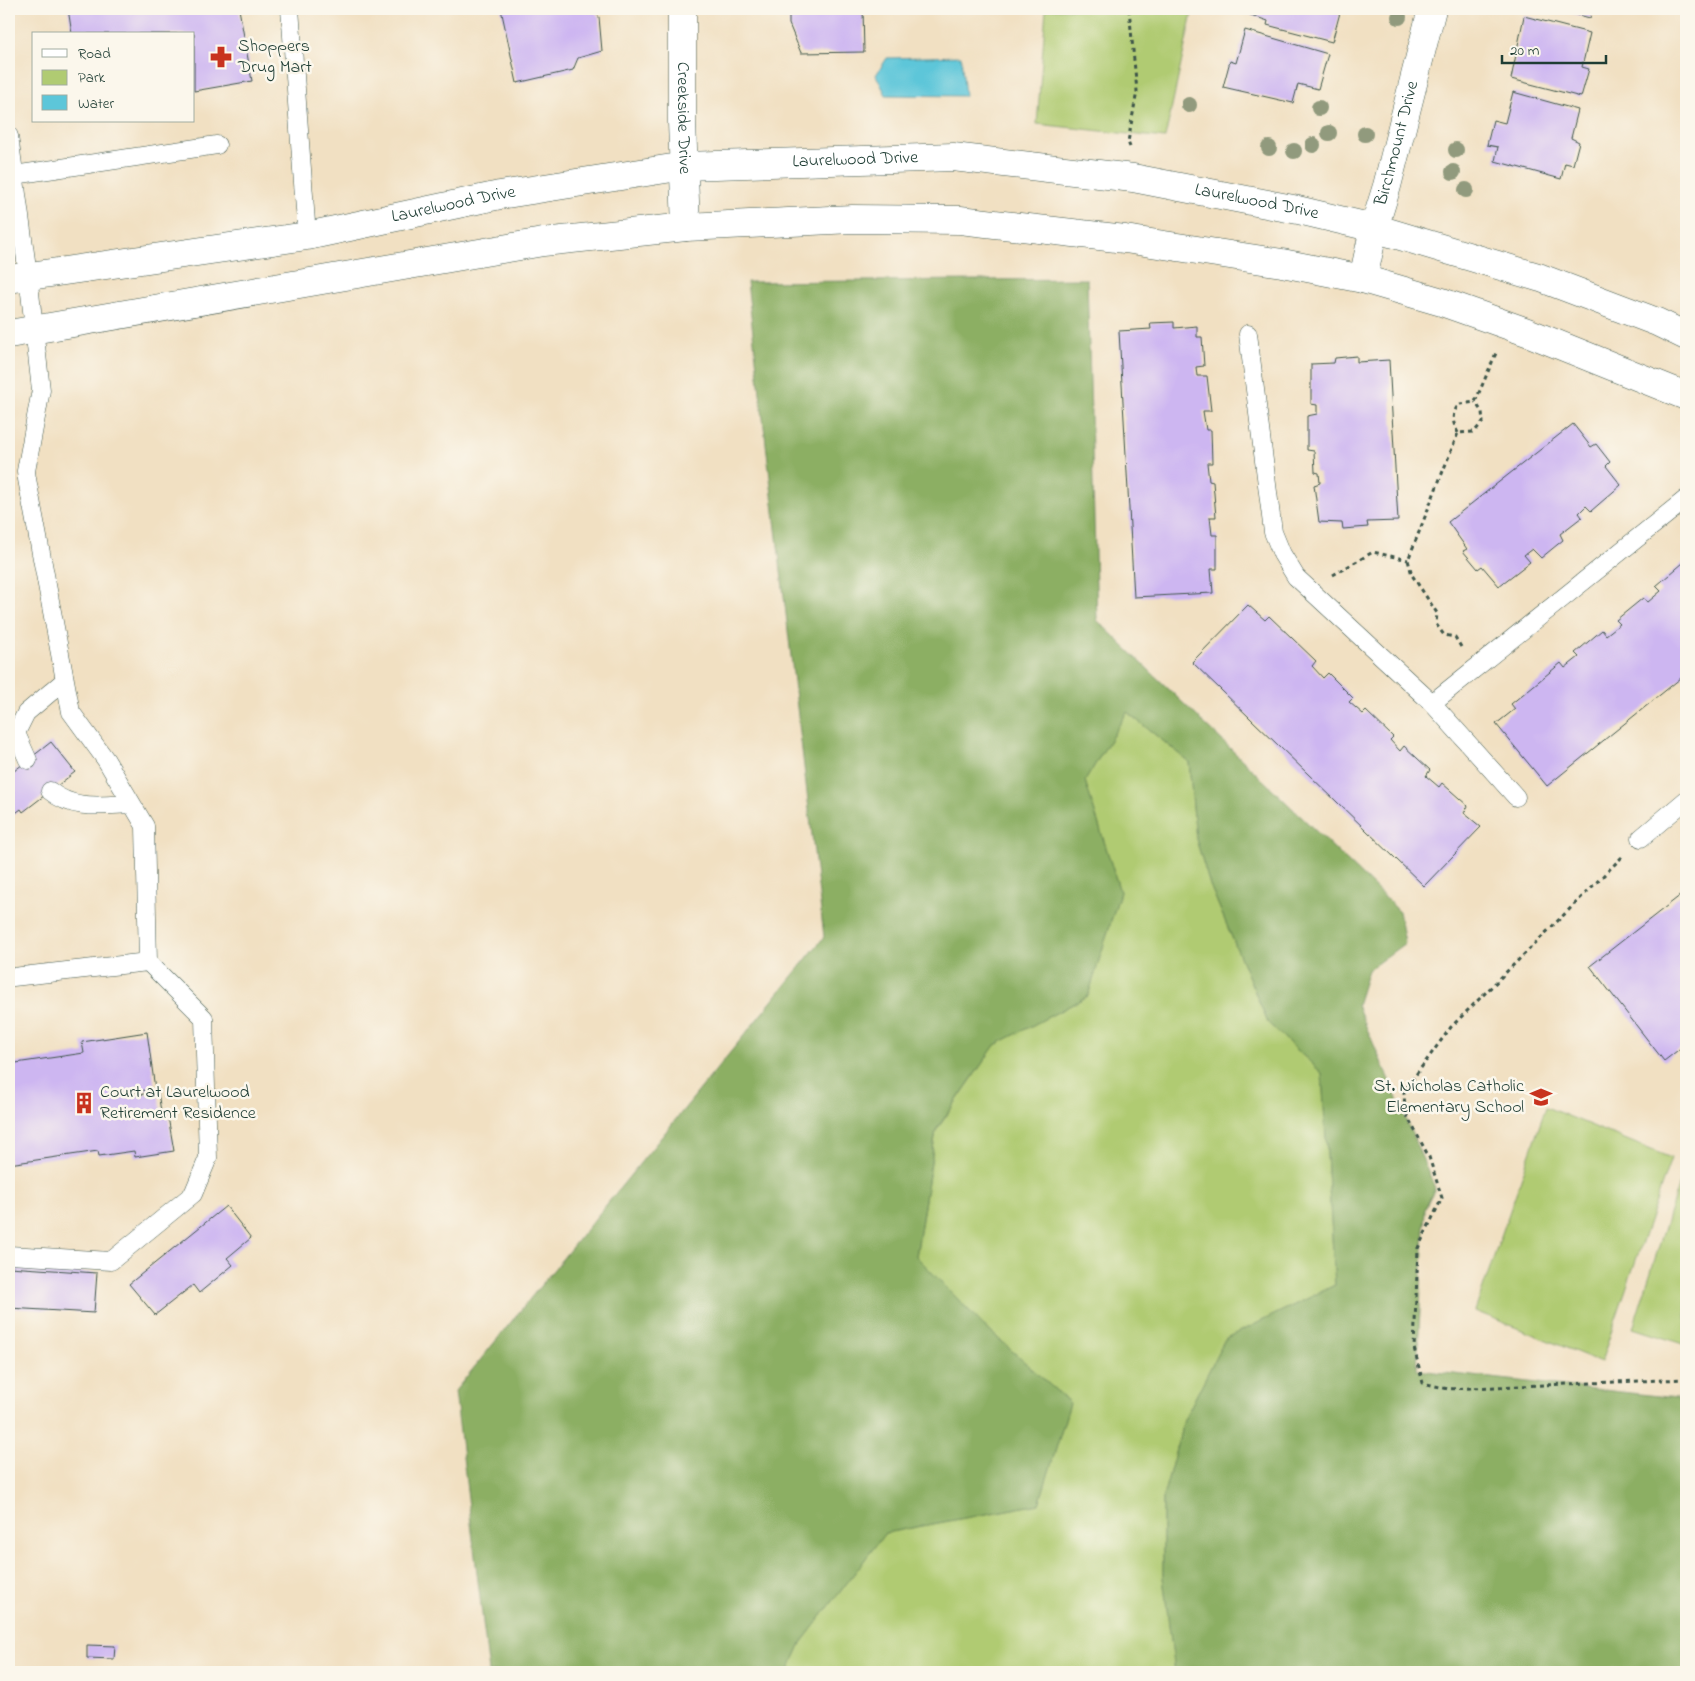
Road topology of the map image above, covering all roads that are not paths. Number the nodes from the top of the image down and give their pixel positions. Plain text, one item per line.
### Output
1 (290, 9) edge
2 (682, 9) edge
3 (1432, 9) edge
4 (9, 136) edge
5 (217, 145) dead end
6 (685, 166) junction
7 (14, 175) junction
8 (686, 227) junction
9 (1374, 228) junction
10 (307, 236) junction
11 (19, 277) edge
12 (1364, 279) junction
13 (21, 332) edge
14 (1248, 334) dead end
15 (1686, 336) edge
16 (1686, 396) edge
17 (1686, 499) edge
18 (65, 680) junction
19 (1432, 704) junction
20 (28, 760) dead end
21 (50, 792) dead end
22 (1516, 797) dead end
23 (1686, 800) edge
24 (132, 804) junction
25 (1641, 838) road end
26 (148, 962) junction
27 (13, 977) dead end
28 (9, 1255) edge

1 - 10 lane
2 - 6 street, Creekside Drive
3 - 9 street, Birchmount Drive
4 - 7 lane
5 - 7 lane
6 - 8 street, Creekside Drive
6 - 9 street, Laurelwood Drive
6 - 10 street, Laurelwood Drive
7 - 11 lane
8 - 12 street
8 - 13 street
9 - 12 street, Birchmount Drive
9 - 15 street, Laurelwood Drive
10 - 11 street, Laurelwood Drive
11 - 13 lane
12 - 16 street
13 - 18 lane
14 - 19 lane
17 - 19 lane
18 - 20 lane
18 - 24 lane
19 - 22 lane
21 - 24 lane
23 - 25 lane
24 - 26 lane
26 - 27 lane
26 - 28 lane

